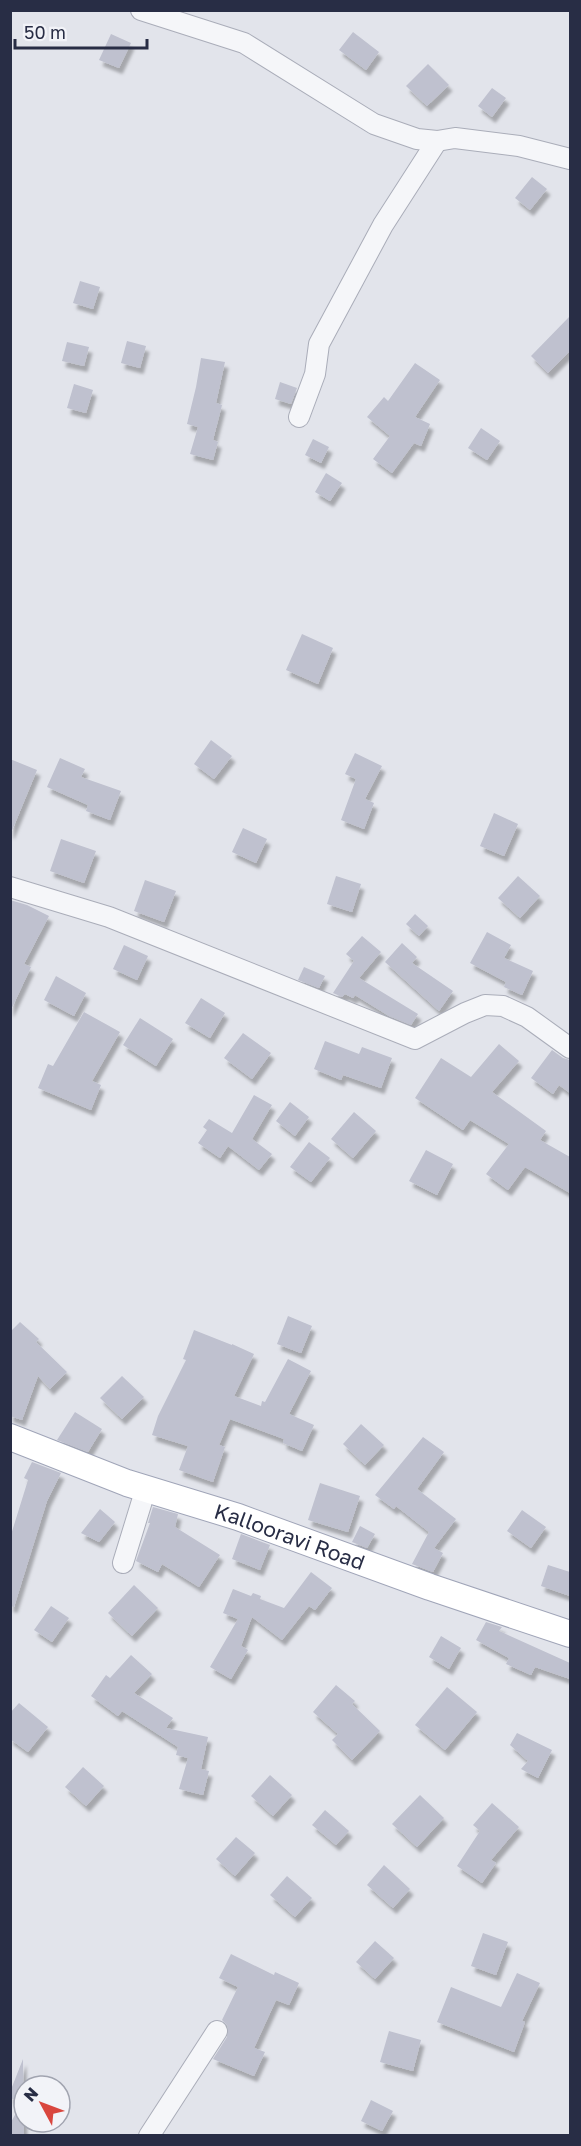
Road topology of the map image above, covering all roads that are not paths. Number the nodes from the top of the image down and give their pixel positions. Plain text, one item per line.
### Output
1 (141, 10) edge
2 (437, 141) junction
3 (570, 159) edge
4 (300, 417) dead end
5 (10, 887) edge
6 (570, 1048) edge
7 (10, 1437) edge
8 (146, 1488) junction
9 (123, 1563) dead end
10 (570, 1634) edge
11 (217, 2031) dead end
12 (149, 2136) edge

1 - 2 street
2 - 3 street
2 - 4 street
5 - 6 street
7 - 8 main road, Kallooravi Road
8 - 9 street
8 - 10 main road, Kallooravi Road
11 - 12 street

